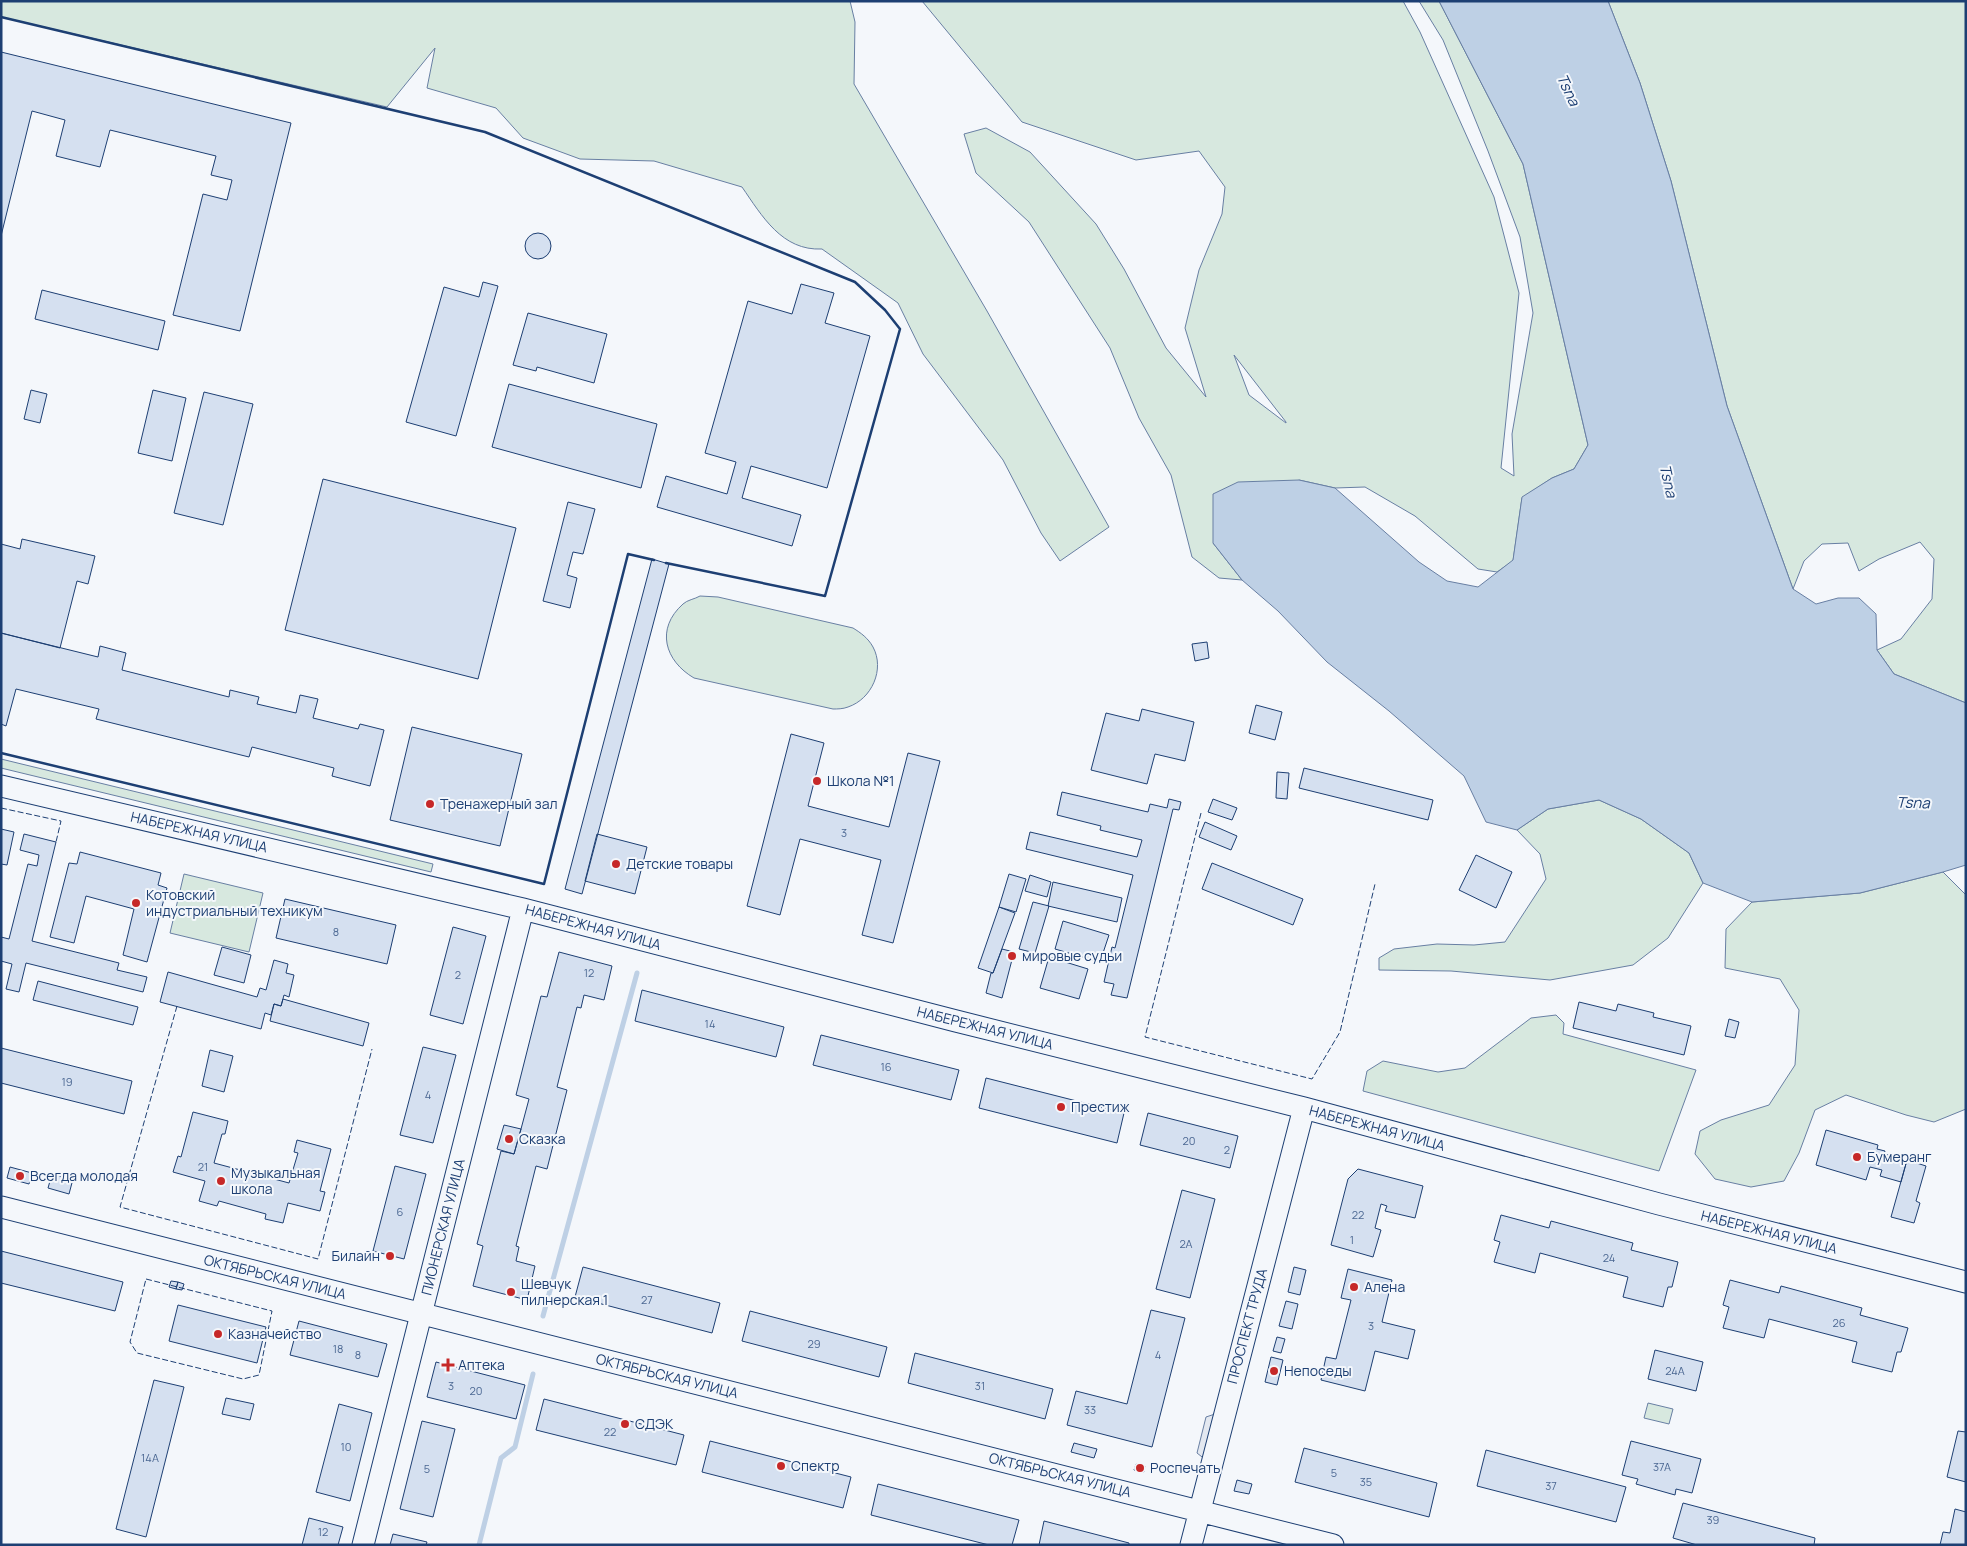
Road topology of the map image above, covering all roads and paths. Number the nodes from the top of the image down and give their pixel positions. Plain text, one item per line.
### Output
1 (1, 786) edge
2 (522, 909) junction
3 (1304, 1108) junction
4 (1, 1207) edge
5 (1966, 1282) edge
6 (421, 1314) junction
7 (1200, 1510) junction
8 (363, 1545) edge
9 (1191, 1545) edge
10 (1333, 1545) edge

1 - 2 street, НАБЕРЕЖНАЯ УЛИЦА
2 - 3 street, НАБЕРЕЖНАЯ УЛИЦА
2 - 6 street, ПИОНЕРСКАЯ УЛИЦА
3 - 5 street, НАБЕРЕЖНАЯ УЛИЦА
3 - 7 street, ПРОСПЕКТ ТРУДА
4 - 6 street, ОКТЯБРЬСКАЯ УЛИЦА
6 - 7 street, ОКТЯБРЬСКАЯ УЛИЦА
6 - 8 street, ПИОНЕРСКАЯ УЛИЦА
7 - 9 street, ПРОСПЕКТ ТРУДА
7 - 10 street, ОКТЯБРЬСКАЯ УЛИЦА

